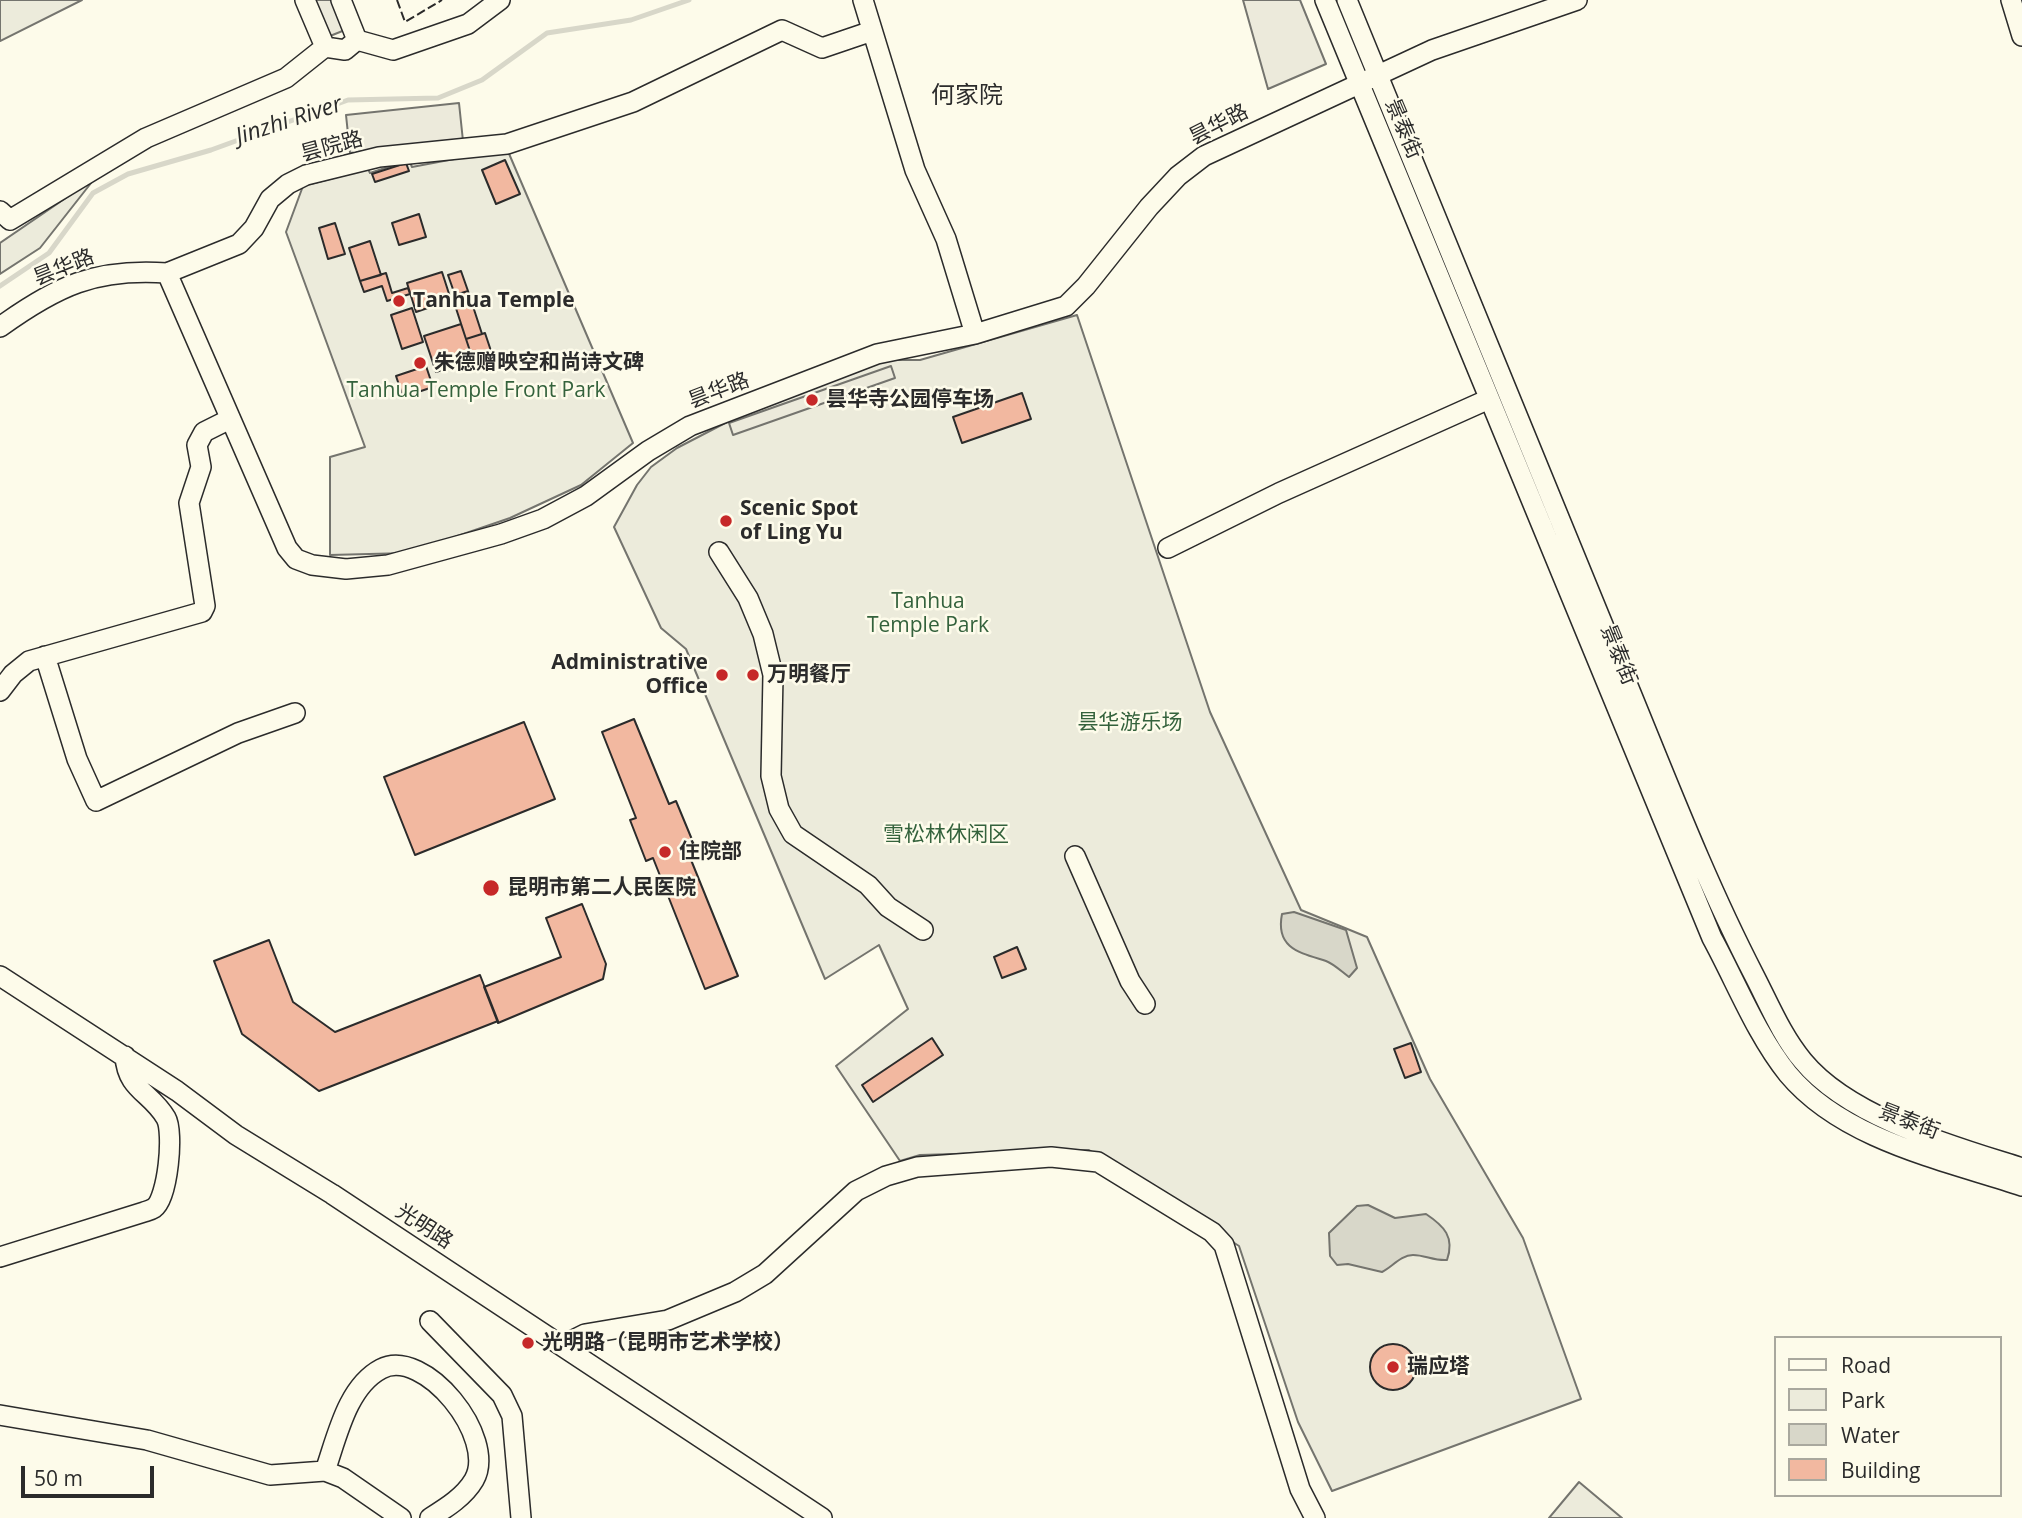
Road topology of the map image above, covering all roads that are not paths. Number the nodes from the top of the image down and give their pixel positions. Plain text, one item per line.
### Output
1 (305, 0) edge
2 (341, 0) edge
3 (479, 0) edge
4 (500, 0) edge
5 (863, 0) edge
6 (1325, 0) edge
7 (1347, 0) edge
8 (1577, 0) edge
9 (2011, 0) edge
10 (872, 32) junction
11 (2022, 36) edge
12 (357, 40) junction
13 (326, 47) junction
14 (1369, 79) junction
15 (0, 211) edge
16 (167, 273) junction
17 (0, 327) edge
18 (975, 334) junction
19 (1489, 399) junction
20 (230, 419) junction
21 (1168, 548) dead end
22 (719, 552) dead end
23 (45, 656) junction
24 (0, 691) edge
25 (295, 713) dead end
26 (1075, 856) dead end
27 (923, 930) dead end
28 (0, 976) edge
29 (1145, 1004) dead end
30 (125, 1056) junction
31 (2022, 1168) edge
32 (2022, 1186) edge
33 (0, 1257) edge
34 (430, 1321) dead end
35 (563, 1345) junction
36 (0, 1415) edge
37 (325, 1471) junction
38 (401, 1518) edge
39 (430, 1518) edge
40 (521, 1518) edge
41 (822, 1518) edge
42 (1315, 1518) edge

1 - 13 street
2 - 12 street
3 - 12 street
4 - 12 street
5 - 10 street
6 - 14 street, 景泰街
7 - 14 street, 景泰街
8 - 14 street, 昙华路
9 - 11 street
10 - 16 street, 昙院路
10 - 18 street
12 - 13 street
13 - 15 street
14 - 18 street, 昙华路
14 - 19 street, 景泰街
14 - 31 street, 景泰街
16 - 17 street, 昙华路
16 - 20 street, 昙华路
18 - 20 street, 昙华路
19 - 21 street
19 - 32 street, 景泰街
20 - 23 street
22 - 27 street
23 - 24 street
23 - 25 street
26 - 29 street
28 - 30 street, 光明路
30 - 33 street
30 - 35 street, 光明路
34 - 40 street
35 - 41 street, 光明路
35 - 42 street
36 - 37 street
37 - 38 street
37 - 39 street

